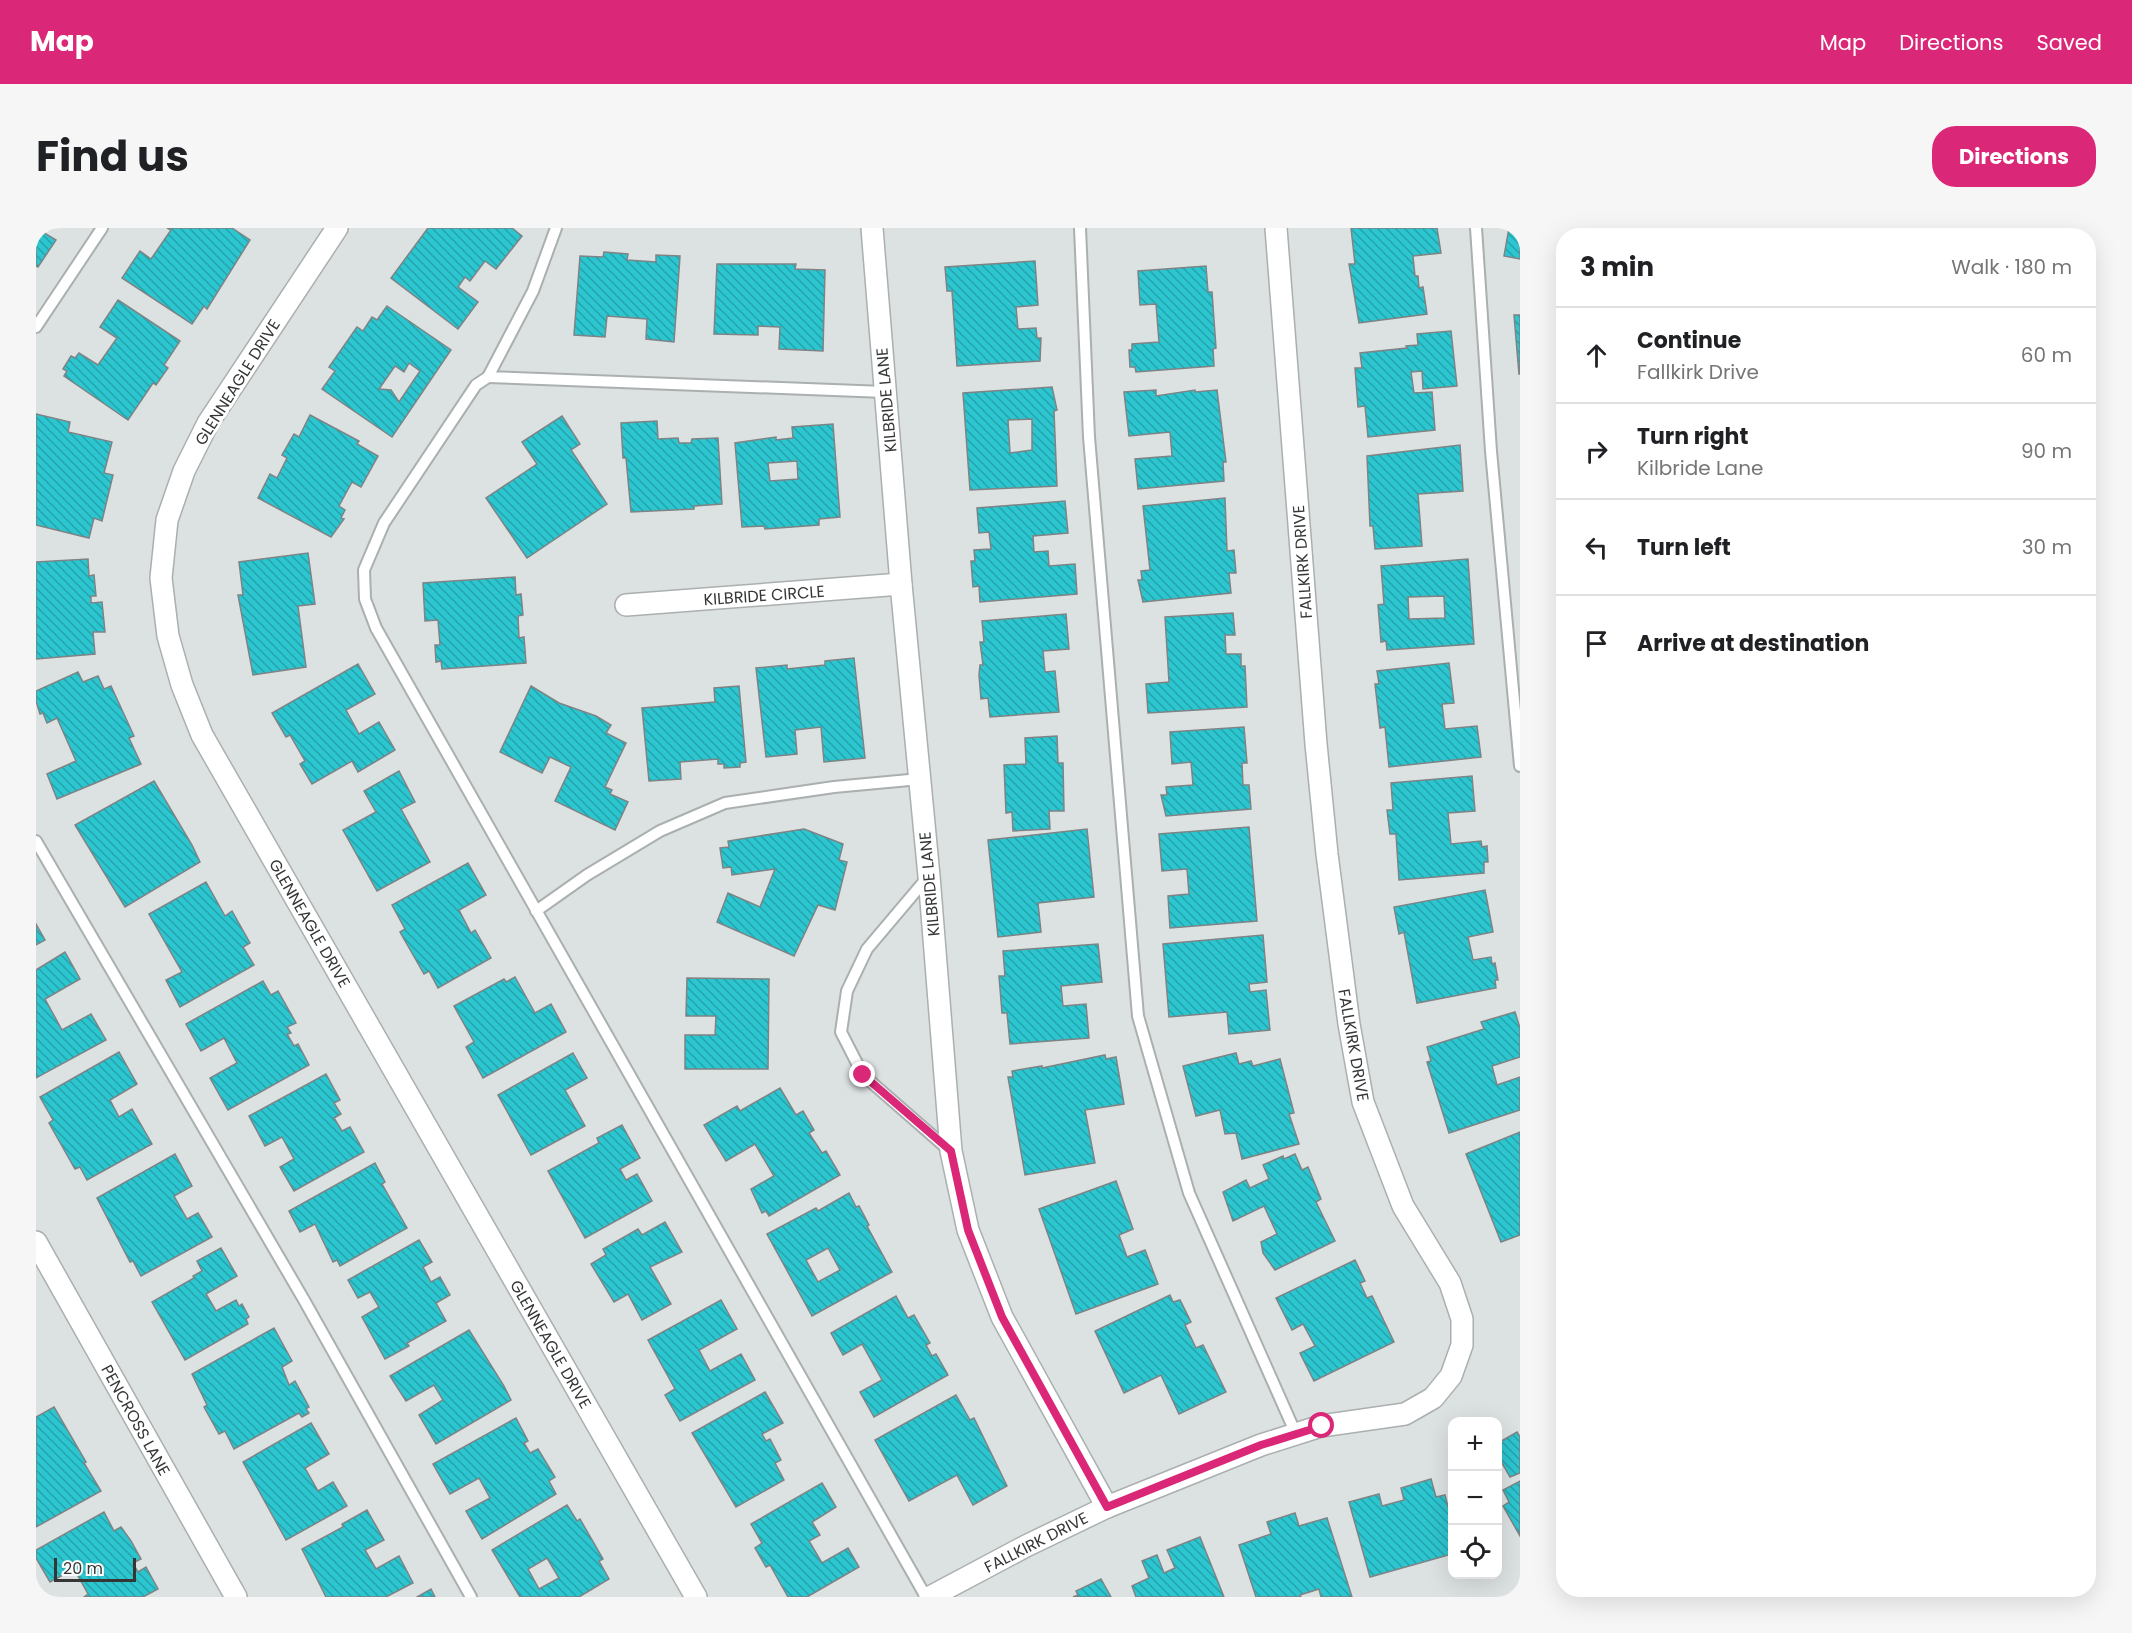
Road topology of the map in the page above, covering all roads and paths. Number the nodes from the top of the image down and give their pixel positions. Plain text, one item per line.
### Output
1 (102, 228) edge
2 (337, 228) edge
3 (556, 228) edge
4 (872, 228) edge
5 (1080, 228) edge
6 (1276, 228) edge
7 (1476, 228) edge
8 (36, 327) edge
9 (488, 376) junction
10 (885, 392) junction
11 (901, 584) junction
12 (626, 605) dead end
13 (1520, 766) edge
14 (920, 779) junction
15 (36, 841) edge
16 (929, 876) junction
17 (536, 911) junction
18 (951, 1151) junction
19 (36, 1242) edge
20 (1296, 1434) junction
21 (1107, 1507) junction
22 (236, 1597) edge
23 (471, 1597) edge
24 (696, 1597) edge
25 (928, 1597) edge

1 - 8 lane
2 - 24 street, GLENNEAGLE DRIVE
3 - 9 lane
4 - 10 street, KILBRIDE LANE
5 - 20 lane
6 - 20 street, FALLKIRK DRIVE
7 - 13 lane
9 - 10 lane
9 - 17 lane
10 - 11 street, KILBRIDE LANE
11 - 12 street, KILBRIDE CIRCLE
11 - 14 street, KILBRIDE LANE
14 - 16 street, KILBRIDE LANE
14 - 17 lane
15 - 23 lane
16 - 18 street, KILBRIDE LANE
16 - 18 lane
17 - 25 lane
18 - 21 street, KILBRIDE LANE
19 - 22 street, PENCROSS LANE
20 - 21 street, FALLKIRK DRIVE
21 - 25 street, FALLKIRK DRIVE

